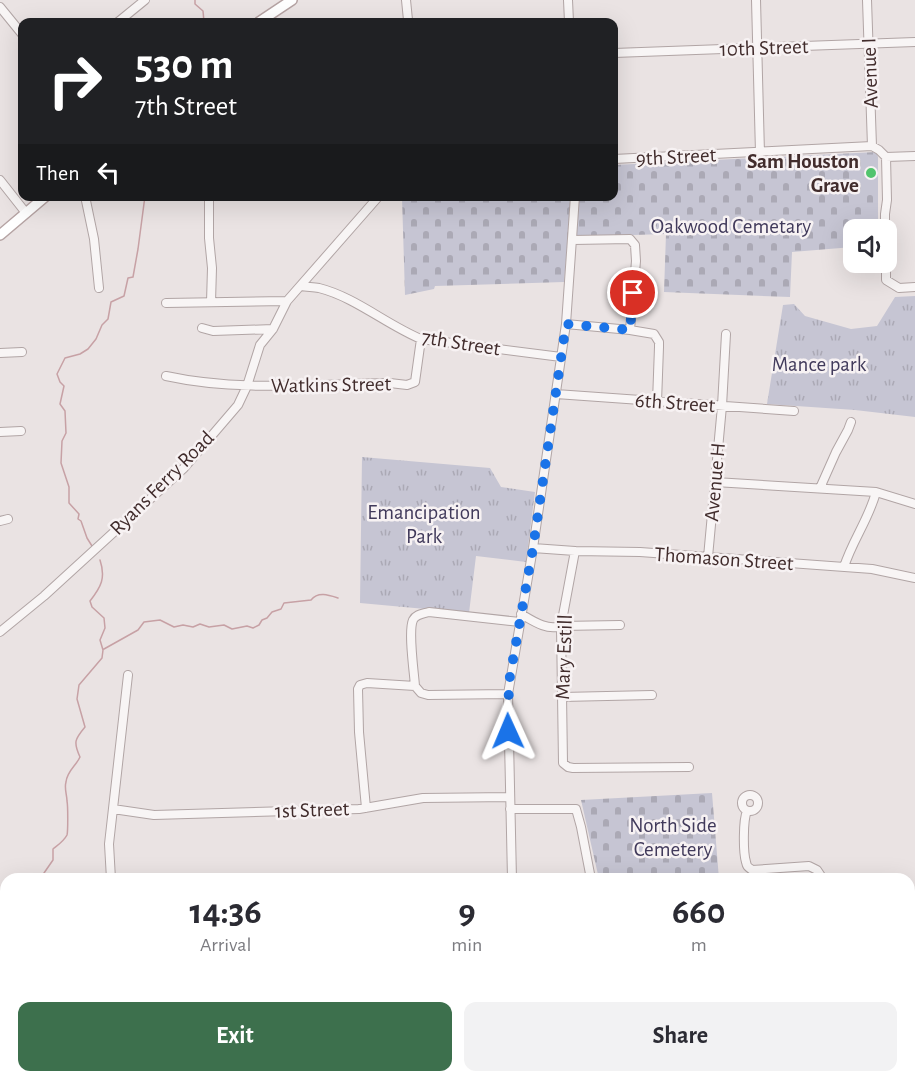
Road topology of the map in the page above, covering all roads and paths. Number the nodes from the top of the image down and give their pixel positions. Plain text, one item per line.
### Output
1 (145, 0) edge
2 (292, 0) edge
3 (406, 0) edge
4 (568, 0) edge
5 (756, 0) edge
6 (867, 0) edge
7 (0, 7) edge
8 (123, 18) edge
9 (265, 18) edge
10 (408, 18) edge
11 (569, 18) edge
12 (18, 29) edge
13 (915, 42) edge
14 (869, 44) junction
15 (757, 49) junction
16 (618, 53) edge
17 (872, 146) junction
18 (760, 153) junction
19 (915, 156) edge
20 (886, 157) junction
21 (618, 159) edge
22 (0, 180) edge
23 (40, 201) edge
24 (86, 201) edge
25 (208, 201) edge
26 (375, 201) edge
27 (575, 201) edge
28 (26, 213) junction
29 (885, 219) edge
30 (0, 235) edge
31 (573, 240) junction
32 (886, 273) edge
33 (301, 286) junction
34 (915, 287) edge
35 (99, 288) dead end
36 (211, 302) junction
37 (287, 302) junction
38 (166, 303) dead end
39 (566, 324) junction
40 (202, 328) dead end
41 (273, 329) junction
42 (630, 330) junction
43 (726, 334) dead end
44 (421, 339) junction
45 (22, 352) dead end
46 (0, 353) edge
47 (561, 357) junction
48 (166, 376) dead end
49 (247, 386) junction
50 (556, 394) junction
51 (657, 402) junction
52 (722, 406) junction
53 (794, 411) dead end
54 (850, 422) dead end
55 (21, 431) dead end
56 (0, 432) edge
57 (715, 482) junction
58 (820, 488) junction
59 (876, 492) junction
60 (915, 504) edge
61 (533, 548) junction
62 (575, 551) junction
63 (708, 557) junction
64 (844, 567) junction
65 (915, 578) edge
66 (521, 618) junction
67 (620, 625) dead end
68 (561, 626) junction
69 (0, 632) edge
70 (128, 675) dead end
71 (415, 686) junction
72 (508, 694) junction
73 (652, 695) dead end
74 (562, 697) junction
75 (689, 766) dead end
76 (510, 797) junction
77 (366, 808) junction
78 (113, 809) junction
79 (510, 809) junction
80 (747, 811) dead end
81 (111, 873) edge
82 (512, 873) edge
83 (590, 873) edge
84 (820, 873) edge

1 - 8 street
2 - 9 main road
3 - 10 street
4 - 11 street
5 - 15 street
6 - 14 street, Avenue I
7 - 12 street
13 - 14 street, 10th Street
14 - 15 street, 10th Street
14 - 17 street, Avenue I
15 - 16 street, 10th Street
15 - 18 street
17 - 18 street, 9th Street
17 - 20 street
18 - 21 street, 9th Street
19 - 20 street
20 - 29 street
22 - 28 street
23 - 28 main road
24 - 35 street
25 - 36 street
26 - 33 street, Ryans Ferry Road
27 - 31 street
28 - 30 main road
31 - 39 street
31 - 42 street
32 - 34 street
33 - 37 street, Ryans Ferry Road
33 - 44 street, 7th Street
36 - 37 street
36 - 38 street
37 - 41 street, Ryans Ferry Road
39 - 42 street
39 - 47 street
40 - 41 street
41 - 49 street, Ryans Ferry Road
42 - 51 street
43 - 52 street, Avenue H
44 - 47 street, 7th Street
44 - 49 street, Watkins Street
45 - 46 street
47 - 50 street
48 - 49 street, Watkins Street
49 - 69 street, Ryans Ferry Road
50 - 51 street, 6th Street
50 - 61 street
51 - 52 street, 6th Street
52 - 53 street, 6th Street
52 - 57 street, Avenue H
54 - 58 street
55 - 56 street
57 - 58 street
57 - 63 street, Avenue H
58 - 59 street
59 - 60 street
59 - 64 street
61 - 62 street, Thomason Street
61 - 66 street
62 - 63 street, Thomason Street
62 - 68 street, Mary Estill
63 - 64 street, Thomason Street
64 - 65 street, Thomason Street
66 - 68 street
66 - 71 street
66 - 72 street
67 - 68 street
68 - 74 street, Mary Estill
70 - 78 street
71 - 72 street
71 - 77 street
72 - 76 street
73 - 74 street
74 - 75 street, Mary Estill
76 - 77 street, 1st Street
76 - 79 street
77 - 78 street, 1st Street
78 - 81 street
79 - 82 street
79 - 83 street
80 - 84 street

